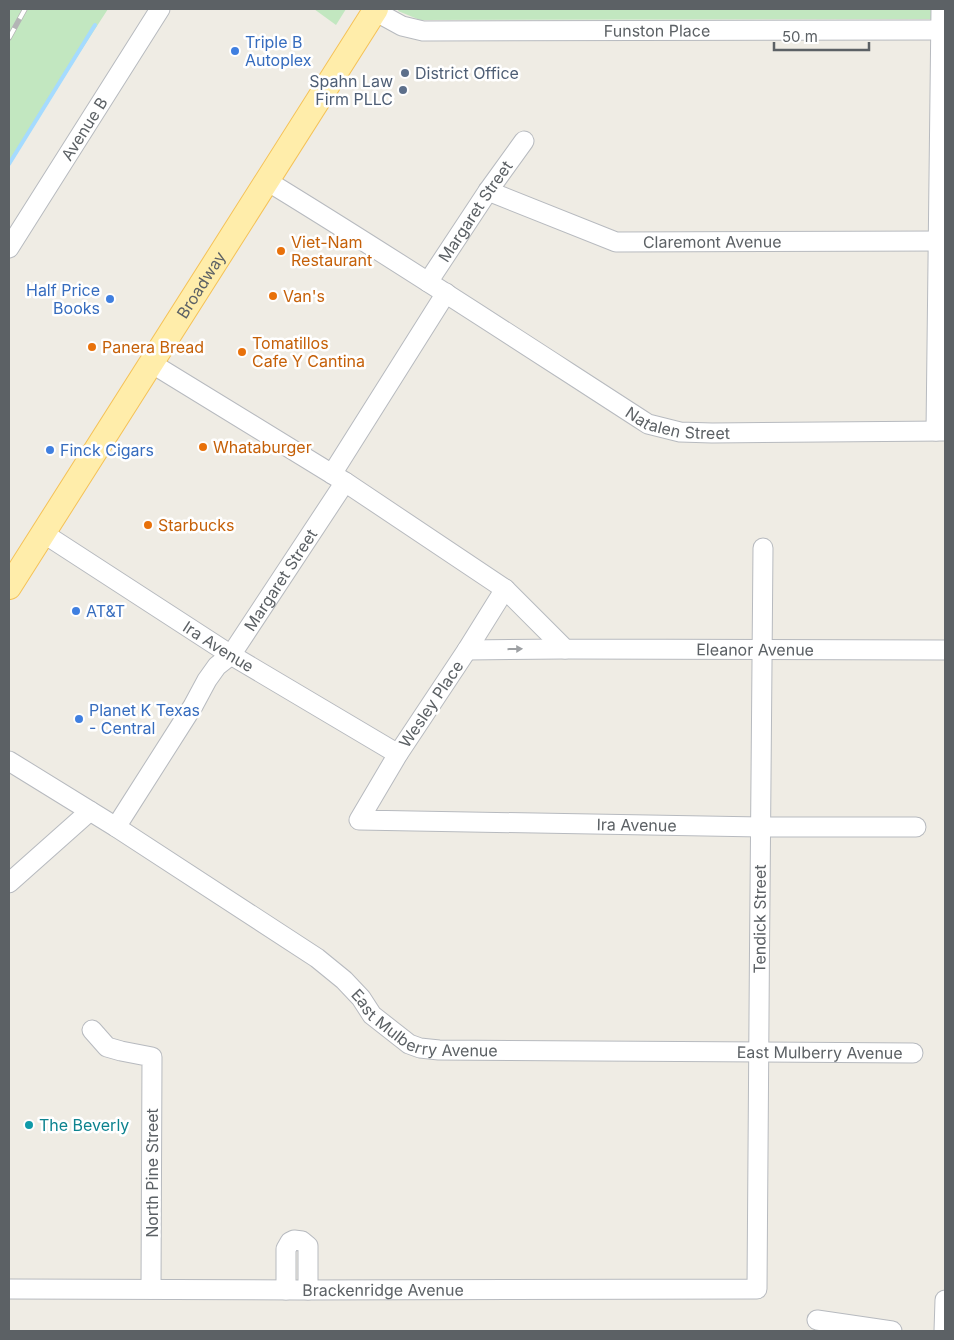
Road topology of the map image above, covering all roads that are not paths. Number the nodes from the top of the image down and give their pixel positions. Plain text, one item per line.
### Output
1 (160, 9) edge
2 (941, 9) edge
3 (374, 10) edge
4 (943, 30) edge
5 (524, 141) dead end
6 (267, 181) junction
7 (488, 191) junction
8 (941, 241) edge
9 (9, 248) edge
10 (428, 282) junction
11 (446, 293) junction
12 (151, 362) junction
13 (941, 431) edge
14 (338, 478) junction
15 (43, 533) junction
16 (763, 548) dead end
17 (9, 586) edge
18 (505, 589) junction
19 (565, 649) junction
20 (466, 650) junction
21 (762, 650) junction
22 (945, 650) edge
23 (231, 655) junction
24 (398, 754) junction
25 (9, 761) edge
26 (90, 811) junction
27 (359, 820) joint
28 (116, 827) junction
29 (760, 827) junction
30 (916, 827) dead end
31 (9, 883) edge
32 (92, 1030) dead end
33 (760, 1052) junction
34 (913, 1053) dead end
35 (9, 1289) edge
36 (151, 1289) junction
37 (757, 1289) joint
38 (286, 1290) junction
39 (308, 1290) junction
40 (945, 1300) edge
41 (816, 1320) dead end
42 (892, 1331) edge
43 (944, 1331) edge

1 - 9 street, Avenue B
2 - 4 street
3 - 4 street, Funston Place
3 - 6 main road, Broadway
4 - 8 street
5 - 7 street, Margaret Street
6 - 10 street
6 - 12 main road, Broadway
7 - 8 street, Claremont Avenue
7 - 10 street, Margaret Street
8 - 13 street
10 - 11 street, Natalen Street
11 - 13 street, Natalen Street
11 - 14 street, Margaret Street
12 - 14 street
12 - 15 main road, Broadway
14 - 18 street
14 - 23 street, Margaret Street
15 - 17 main road, Broadway
15 - 23 street, Ira Avenue
16 - 21 street, Tendick Street
18 - 19 street
18 - 20 street, Wesley Place
20 -> 19 street, Eleanor Avenue
19 - 21 street, Eleanor Avenue
20 - 24 street, Wesley Place
21 - 22 street, Eleanor Avenue
21 - 29 street, Tendick Street
23 - 24 street, Ira Avenue
23 - 28 street, Margaret Street
24 - 27 street, Wesley Place
25 - 26 street, East Mulberry Avenue
26 - 28 street, East Mulberry Avenue
26 - 31 street
27 - 29 street, Ira Avenue
28 - 33 street, East Mulberry Avenue
29 - 30 street, Ira Avenue
29 - 33 street, Tendick Street
32 - 36 street, North Pine Street
33 - 34 street, East Mulberry Avenue
33 - 37 street, Tendick Street
35 - 36 street, Brackenridge Avenue
36 - 38 street, Brackenridge Avenue
37 - 39 street, Brackenridge Avenue
38 - 39 street, Brackenridge Avenue
38 - 39 street
40 - 43 street
41 - 42 street

